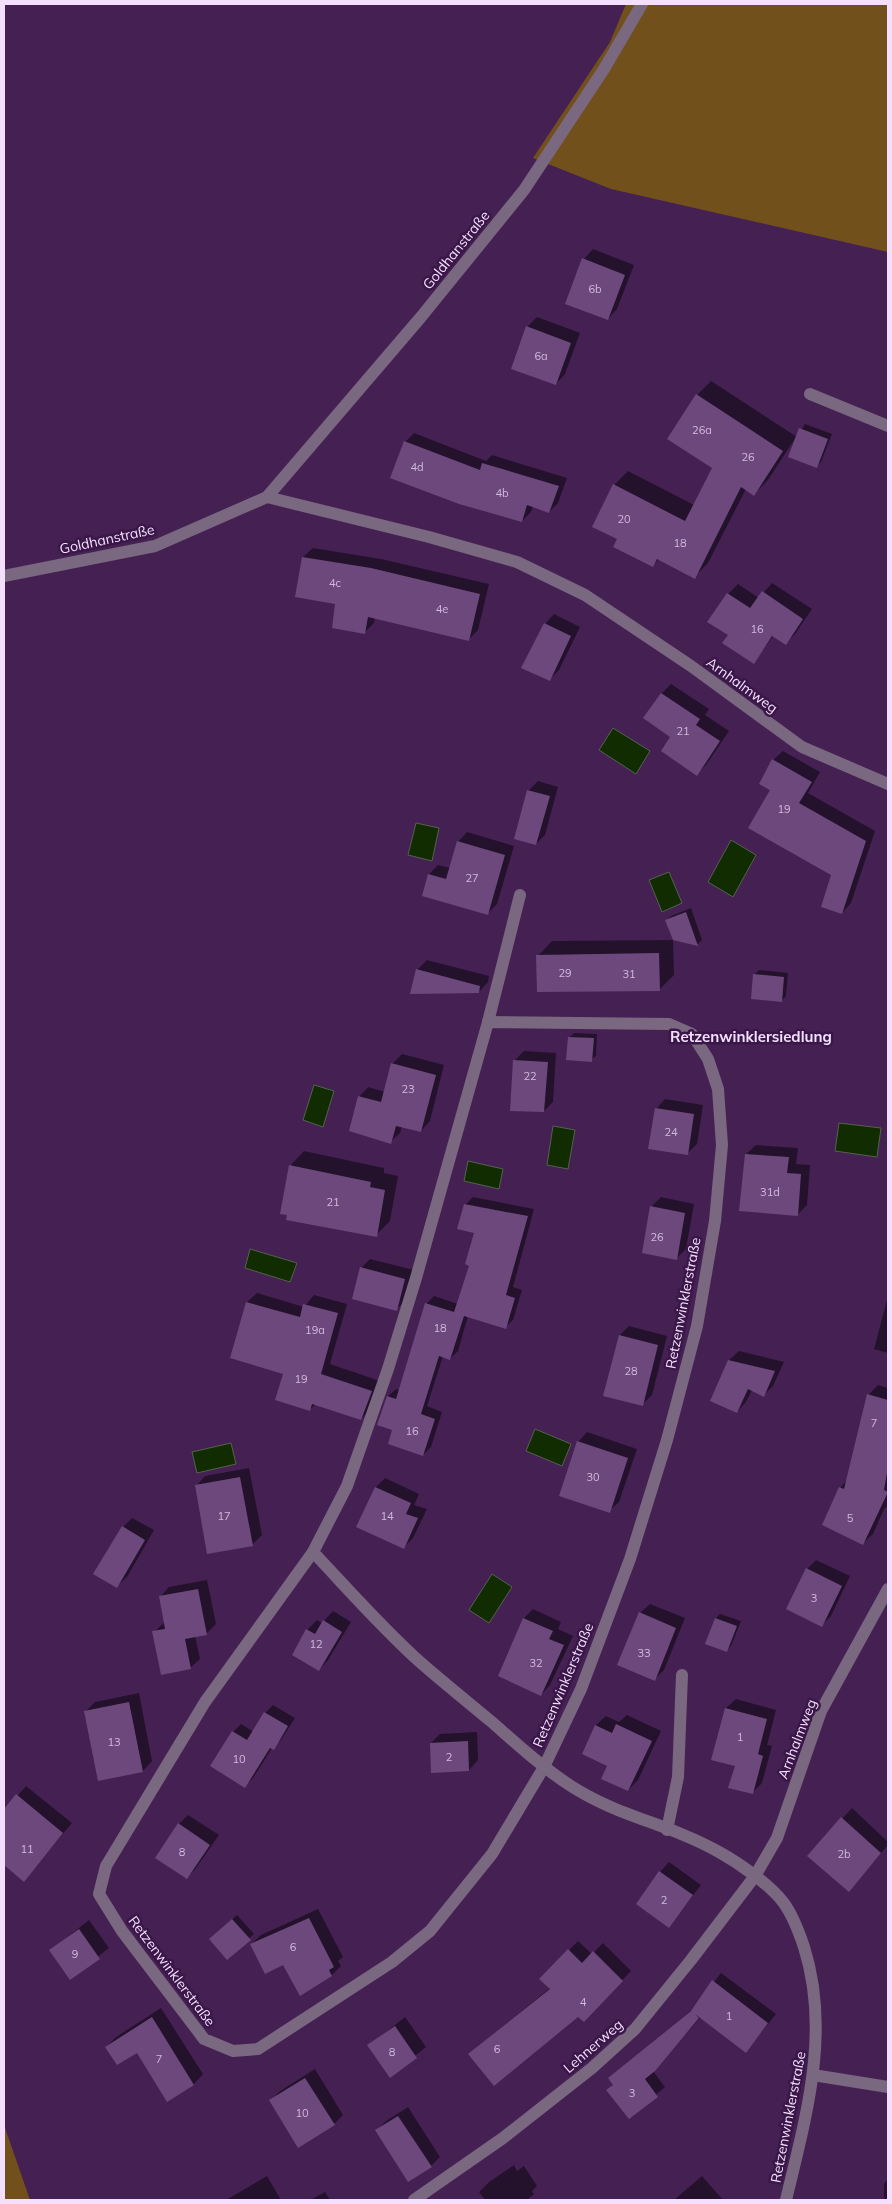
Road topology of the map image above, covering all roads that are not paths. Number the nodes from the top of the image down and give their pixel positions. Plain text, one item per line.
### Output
1 (642, 4) edge
2 (810, 394) dead end
3 (888, 426) edge
4 (267, 497) junction
5 (4, 576) edge
6 (888, 784) edge
7 (520, 894) dead end
8 (488, 1022) junction
9 (313, 1552) junction
10 (888, 1589) edge
11 (682, 1675) dead end
12 (544, 1767) junction
13 (667, 1830) junction
14 (755, 1876) junction
15 (813, 2075) junction
16 (888, 2087) edge
17 (414, 2200) edge
18 (786, 2200) edge

1 - 4 street, Goldhanstraße
2 - 3 street
4 - 5 street, Goldhanstraße
4 - 6 street, Arnhalmweg
7 - 8 street, Retzenwinklerstraße
8 - 9 street, Retzenwinklerstraße
8 - 12 street, Retzenwinklerstraße
9 - 12 street, Retzenwinklerstraße
9 - 12 street, Retzenwinklerstraße
10 - 14 street, Arnhalmweg
11 - 13 street
12 - 13 street, Retzenwinklerstraße
13 - 14 street, Retzenwinklerstraße
14 - 15 street, Retzenwinklerstraße
14 - 17 street, Lehnerweg
15 - 16 street
15 - 18 street, Retzenwinklerstraße

